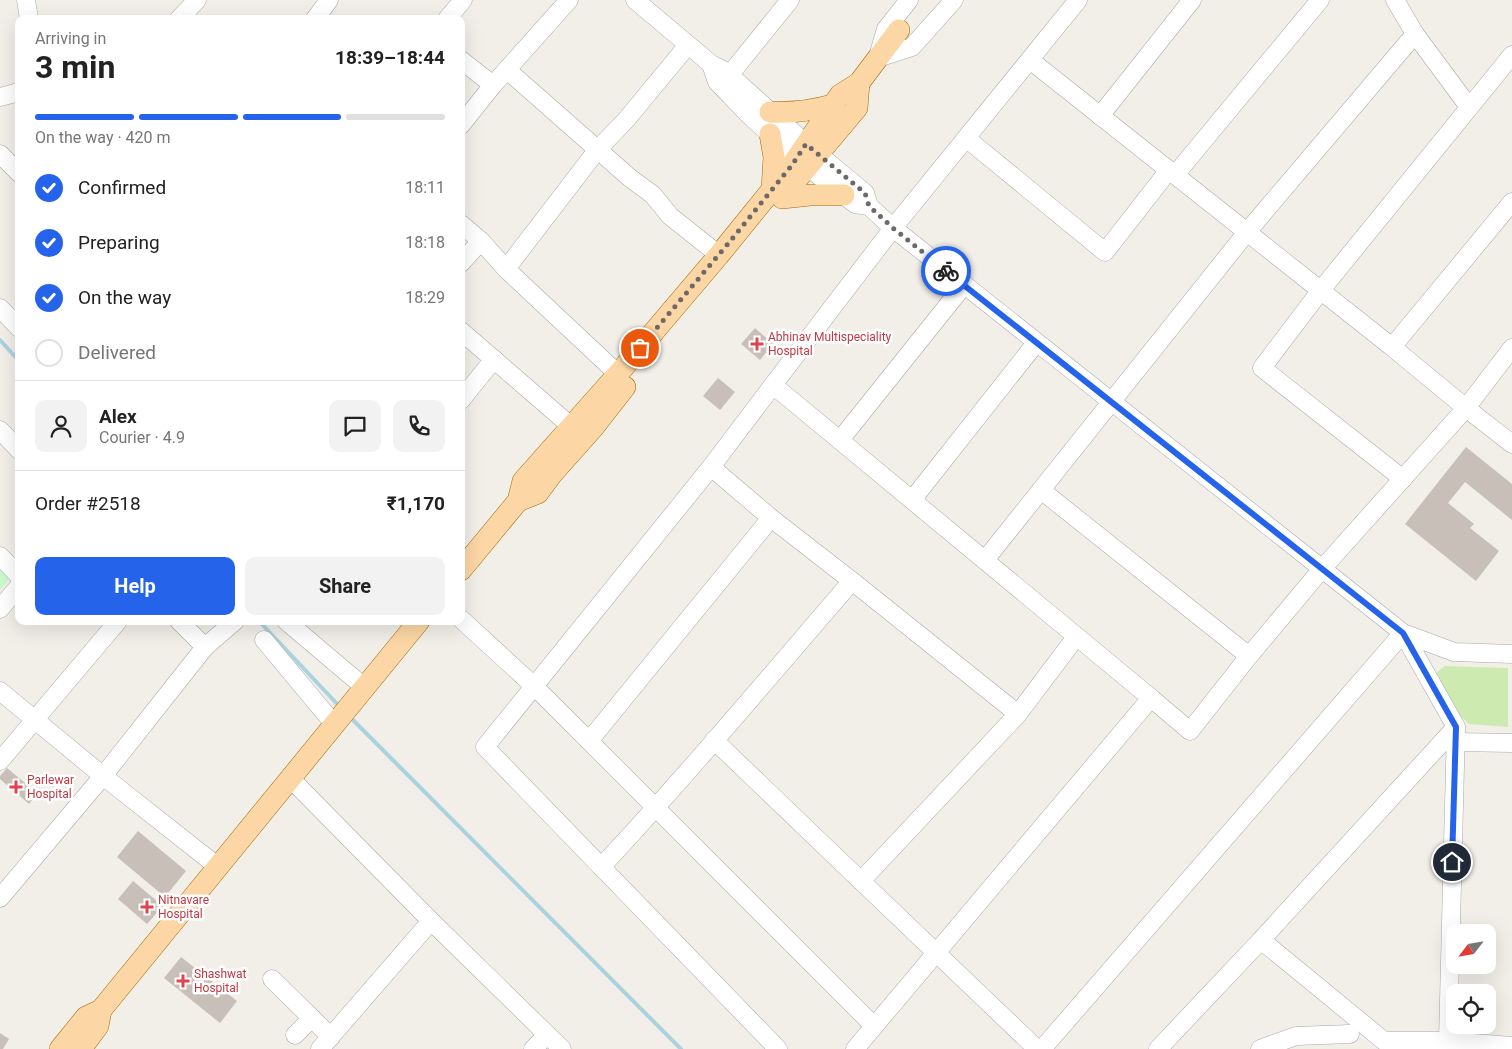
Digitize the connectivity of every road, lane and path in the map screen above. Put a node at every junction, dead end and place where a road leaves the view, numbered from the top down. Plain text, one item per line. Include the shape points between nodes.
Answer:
1 (26, 0) edge
2 (197, 0) edge
3 (329, 0) edge
4 (463, 0) edge
5 (569, 0) edge
6 (635, 0) edge
7 (790, 0) edge
8 (909, 0) edge
9 (954, 0) edge
10 (1078, 0) edge
11 (1192, 0) edge
12 (1320, 0) edge
13 (1395, 0) edge
14 (28, 15) edge
15 (183, 15) edge
16 (318, 15) edge
17 (451, 15) edge
18 (900, 30) dead end
19 (1415, 34) junction
20 (688, 45) junction
21 (1512, 55) edge
22 (878, 58) junction
23 (1030, 60) junction
24 (465, 63) edge
25 (507, 70) junction
26 (725, 80) junction
27 (859, 83) junction
28 (493, 86) junction
29 (15, 93) edge
30 (0, 97) edge
31 (832, 105) junction
32 (1469, 107) junction
33 (770, 112) junction
34 (1100, 116) junction
35 (465, 119) edge
36 (770, 134) junction
37 (966, 138) junction
38 (598, 149) junction
39 (0, 154) edge
40 (807, 156) junction
41 (15, 169) edge
42 (1172, 172) junction
43 (777, 194) junction
44 (844, 195) junction
45 (1512, 202) edge
46 (869, 206) junction
47 (465, 227) edge
48 (893, 228) junction
49 (1247, 232) junction
50 (481, 241) junction
51 (719, 255) junction
52 (465, 259) edge
53 (506, 269) junction
54 (964, 285) junction
55 (1321, 290) junction
56 (0, 308) edge
57 (15, 324) edge
58 (465, 334) edge
59 (1036, 343) junction
60 (1392, 347) junction
61 (1512, 348) edge
62 (494, 359) junction
63 (618, 374) junction
64 (774, 385) junction
65 (465, 395) edge
66 (1112, 403) junction
67 (1466, 408) junction
68 (0, 430) edge
69 (578, 432) junction
70 (840, 440) junction
71 (1512, 444) edge
72 (15, 446) edge
73 (711, 467) junction
74 (1403, 478) junction
75 (1041, 490) junction
76 (912, 500) junction
77 (771, 518) junction
78 (0, 556) edge
79 (985, 560) junction
80 (465, 565) edge
81 (1321, 570) junction
82 (15, 572) edge
83 (852, 581) junction
84 (15, 591) edge
85 (0, 609) edge
86 (465, 623) edge
87 (115, 625) edge
88 (184, 625) edge
89 (230, 625) edge
90 (290, 625) edge
91 (416, 625) edge
92 (1403, 633) junction
93 (1076, 637) junction
94 (264, 640) dead end
95 (205, 647) junction
96 (1512, 654) edge
97 (1249, 656) junction
98 (534, 686) junction
99 (0, 691) edge
100 (359, 694) junction
101 (1151, 698) junction
102 (1018, 714) junction
103 (34, 719) junction
104 (335, 723) junction
105 (1456, 734) junction
106 (714, 740) junction
107 (589, 741) junction
108 (1512, 743) edge
109 (0, 761) edge
110 (103, 776) junction
111 (290, 778) junction
112 (656, 808) junction
113 (217, 866) junction
114 (602, 867) junction
115 (861, 881) junction
116 (0, 898) edge
117 (431, 921) junction
118 (1261, 940) junction
119 (936, 953) junction
120 (272, 979) dead end
121 (101, 1010) junction
122 (312, 1018) junction
123 (874, 1026) junction
124 (547, 1034) junction
125 (295, 1035) dead end
126 (1354, 1035) edge
127 (1448, 1041) junction
128 (325, 1043) edge
129 (1509, 1047) edge
130 (60, 1049) edge
131 (81, 1049) edge
132 (534, 1049) edge
133 (562, 1049) edge
134 (778, 1049) edge
135 (855, 1049) edge
136 (1037, 1049) edge
137 (1042, 1049) edge
138 (1158, 1049) edge
139 (1260, 1049) edge

1 - 14 street
2 - 15 street
3 - 16 street
4 - 17 street
5 - 25 street
6 - 20 street
7 - 26 street
8 - 22 street via 886,29
9 - 22 street via 912,47
10 - 23 street
11 - 34 street
12 - 42 street
13 - 19 street
18 - 22 main road
19 - 32 street
19 - 49 street
20 - 26 street via 712,64 718,82
20 - 38 street
21 - 32 street
22 - 27 main road
23 - 34 street
23 - 37 street
24 - 28 street
25 - 28 street
25 - 38 street
26 - 33 street
26 - 36 street
27 - 31 main road via 840,95
27 - 40 main road via 857,108
28 - 35 street
29 - 30 street
31 - 33 main road via 793,113
31 - 40 main road
32 - 55 street
33 - 40 street
34 - 42 street
36 - 40 street
36 - 43 main road
37 - 42 street via 1105,252
37 - 48 street
38 - 51 street via 653,196 670,216
38 - 53 street
39 - 41 street
40 - 43 main road
40 - 44 street
40 - 46 street via 865,193
42 - 49 street
43 - 44 main road
43 - 51 main road
43 - 69 main road via 666,334
44 - 46 street via 855,204
45 - 60 street
46 - 48 street
47 - 50 street
48 - 54 street
48 - 64 street
49 - 55 street
49 - 66 street
50 - 52 street
50 - 53 street
51 - 63 main road
53 - 63 street
54 - 59 street
54 - 70 street
55 - 60 street
55 - 74 street via 1262,368
56 - 57 street
58 - 62 street
59 - 66 street
59 - 76 street
60 - 67 street
61 - 67 street
62 - 65 street
62 - 69 street
63 - 69 main road
64 - 70 street
64 - 73 street
66 - 75 street
66 - 81 street
67 - 71 street
67 - 74 street
68 - 72 street
69 - 80 main road via 523,481 518,501
70 - 76 street
73 - 77 street
73 - 98 street
74 - 81 street
75 - 79 street
75 - 97 street
76 - 79 street
77 - 83 street
77 - 107 street
78 - 82 street
79 - 93 street
81 - 92 street
81 - 97 street
83 - 102 street
83 - 106 street
84 - 85 street
86 - 98 street
87 - 103 street
88 - 95 street
89 - 95 street
90 - 100 street
91 - 100 main road
92 - 96 street via 1454,652
92 - 105 street
92 - 137 street
93 - 101 street
93 - 102 street
94 - 104 street
95 - 110 street
97 - 101 street via 1190,731
98 - 107 street
98 - 114 street via 485,747
99 - 103 street
100 - 104 main road
101 - 119 street
102 - 115 street
103 - 109 street
103 - 110 street
104 - 111 main road
105 - 108 street
105 - 118 street
105 - 127 street
106 - 112 street
106 - 115 street
107 - 112 street
110 - 113 street
110 - 116 street
111 - 113 main road
111 - 117 street
112 - 114 street
112 - 123 street
113 - 121 main road
114 - 134 street
115 - 119 street
117 - 124 street
117 - 128 street
118 - 126 street
118 - 138 street
119 - 123 street
119 - 136 street
120 - 122 street
121 - 130 main road via 86,1017
121 - 131 main road via 98,1026
122 - 125 street
122 - 128 street
123 - 135 street
124 - 132 street
124 - 133 street
126 - 127 street via 1384,1041
126 - 139 street via 1296,1036
127 - 129 street

